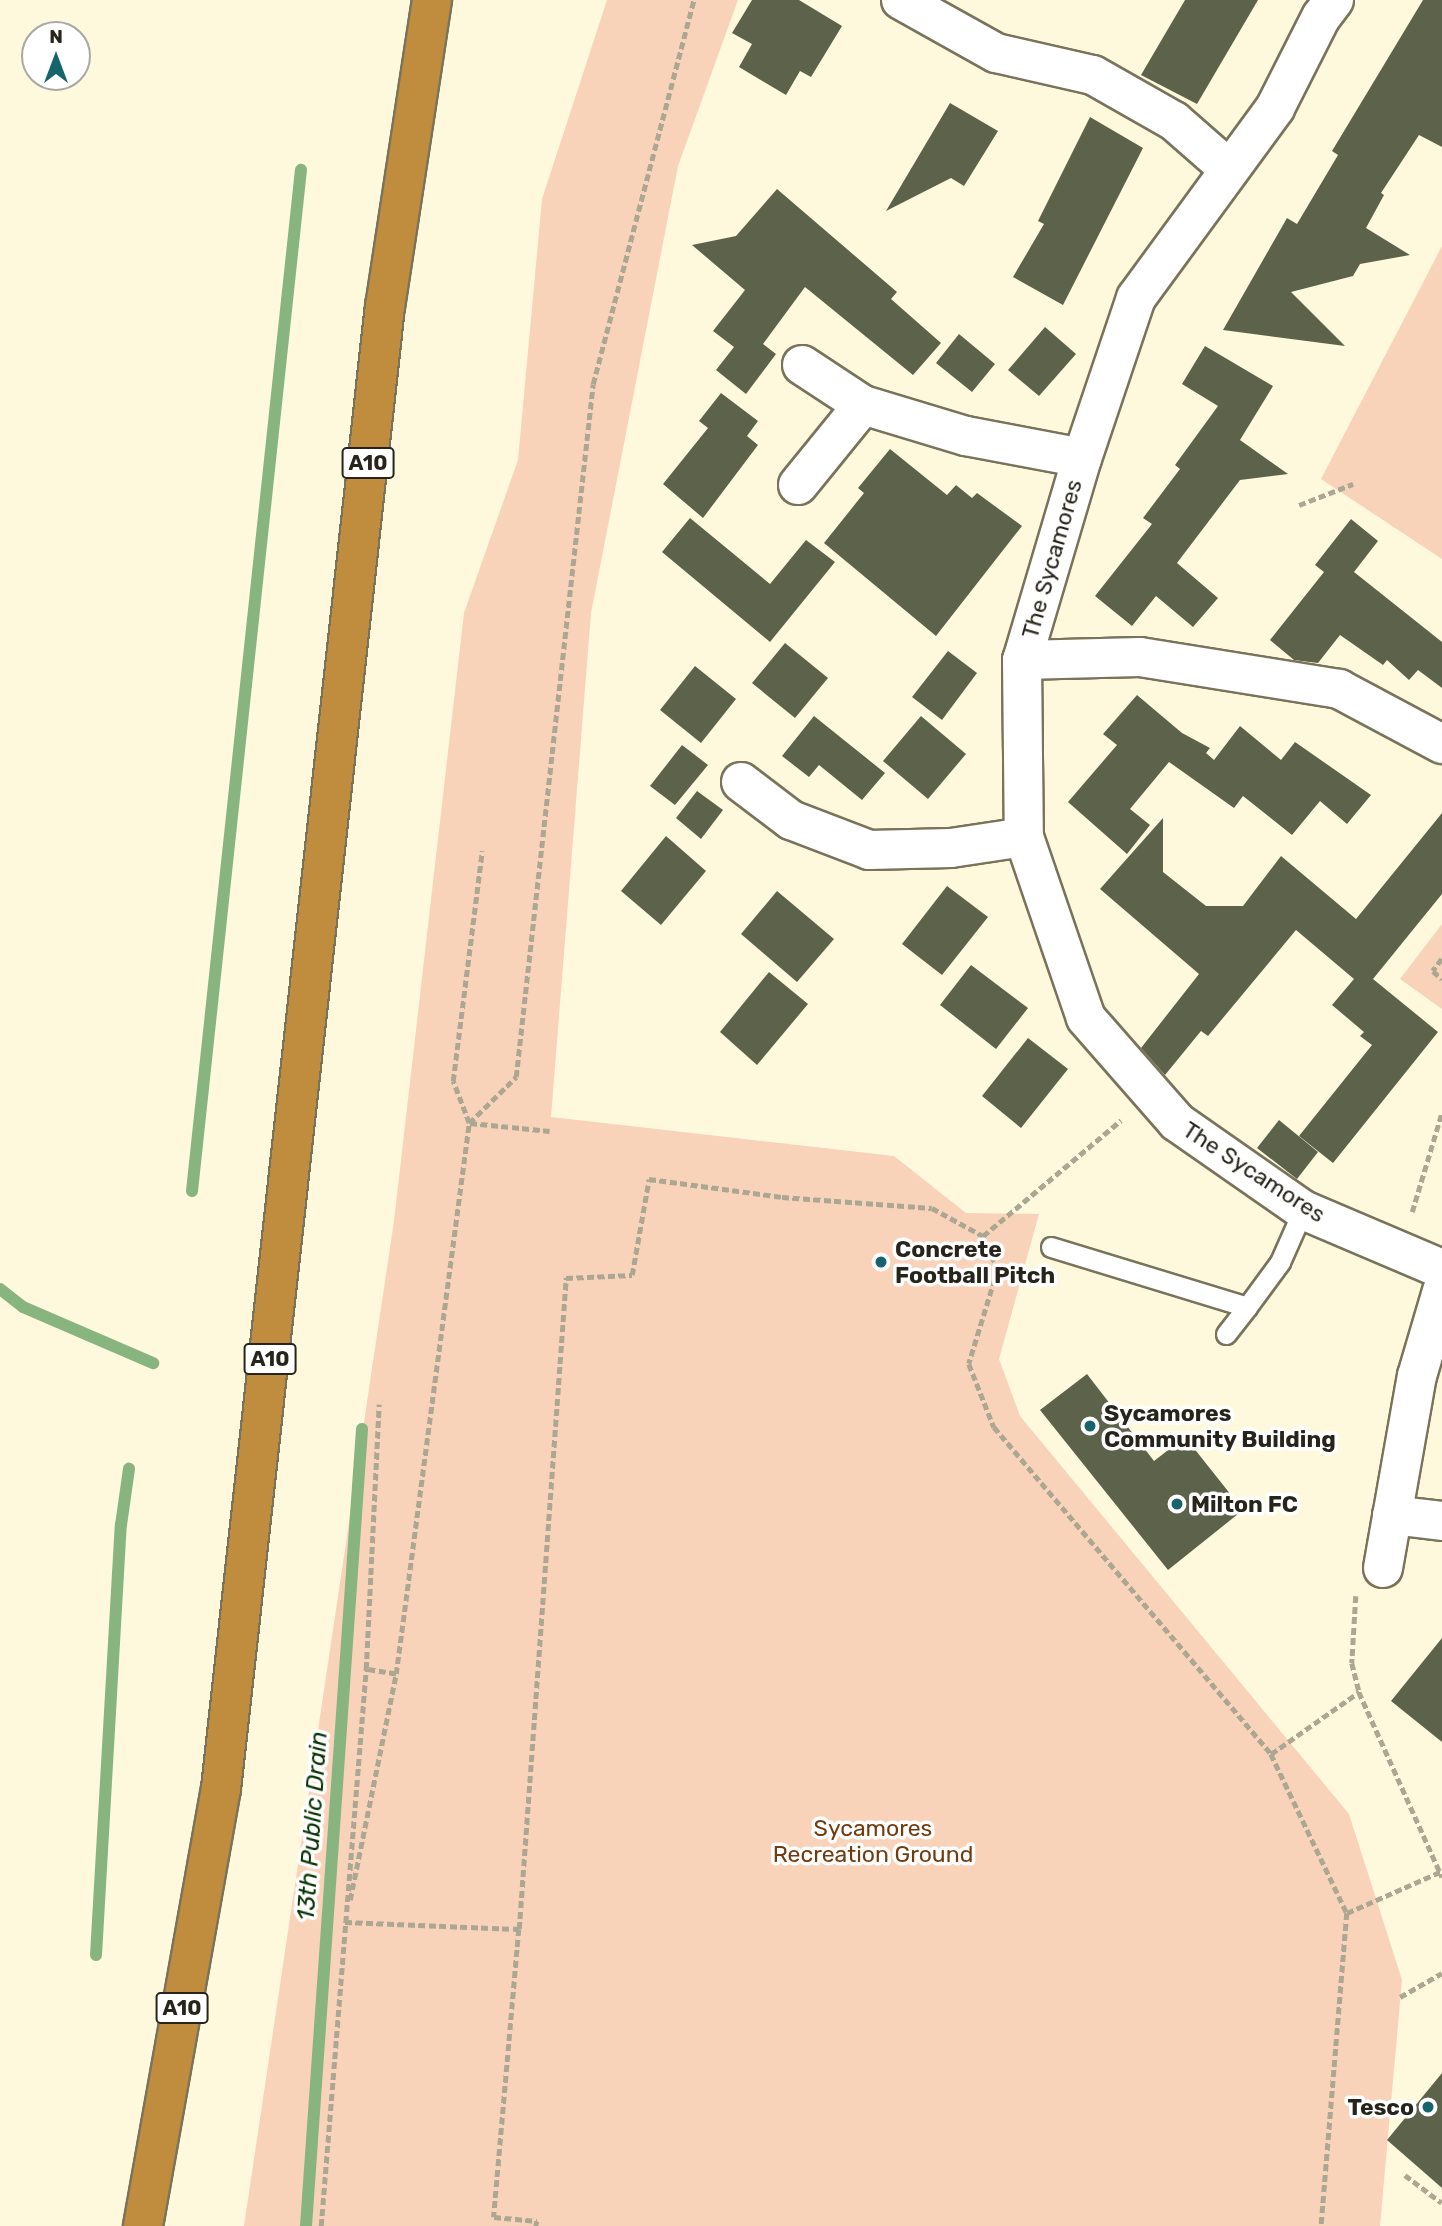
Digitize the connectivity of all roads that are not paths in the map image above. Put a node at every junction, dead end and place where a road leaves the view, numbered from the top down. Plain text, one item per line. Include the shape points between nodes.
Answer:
1 (432, 0) edge
2 (901, 0) edge
3 (1334, 0) edge
4 (1230, 170) junction
5 (802, 365) dead end
6 (863, 405) junction
7 (1082, 458) junction
8 (798, 485) dead end
9 (1022, 660) junction
10 (1442, 744) edge
11 (741, 782) dead end
12 (1024, 837) junction
13 (1303, 1210) junction
14 (1051, 1247) dead end
15 (1442, 1269) edge
16 (1442, 1291) edge
17 (1247, 1307) junction
18 (1226, 1334) dead end
19 (1392, 1515) junction
20 (1442, 1521) edge
21 (1383, 1568) dead end
22 (143, 2226) edge

1 - 22 highway, A10 via 385,307 221,1789
2 - 4 street via 996,53 1093,75 1174,121
3 - 4 street, The Sycamores via 1275,108
4 - 7 street, The Sycamores via 1136,298
5 - 6 street, The Sycamores
6 - 7 street, The Sycamores via 966,436
6 - 8 street
7 - 9 street, The Sycamores
9 - 10 street, The Sycamores via 1140,657 1339,689
9 - 12 street, The Sycamores
11 - 12 street via 790,820 869,850 951,848
12 - 13 street, The Sycamores via 1086,1018 1177,1122
13 - 15 street, The Sycamores
13 - 17 lane via 1280,1262
14 - 17 lane
16 - 19 street via 1417,1376
17 - 18 lane
19 - 20 street
19 - 21 street

